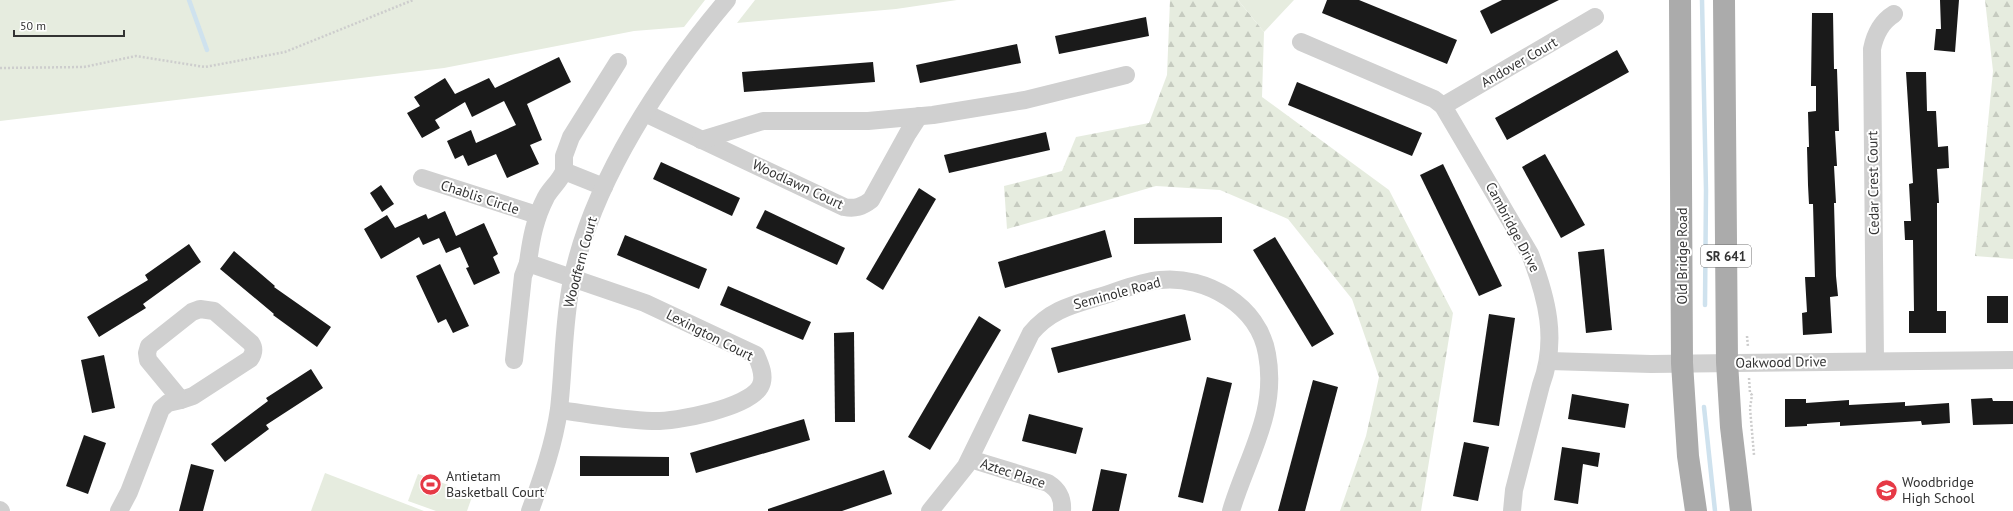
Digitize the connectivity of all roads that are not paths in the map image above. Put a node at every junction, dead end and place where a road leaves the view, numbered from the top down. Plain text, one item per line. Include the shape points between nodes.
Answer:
1 (727, 0) edge
2 (1680, 0) edge
3 (1724, 0) edge
4 (1894, 14) dead end
5 (1595, 17) dead end
6 (1301, 42) dead end
7 (618, 62) dead end
8 (1126, 75) dead end
9 (1443, 106) junction
10 (645, 113) junction
11 (919, 116) junction
12 (701, 140) junction
13 (564, 171) junction
14 (422, 178) dead end
15 (604, 187) junction
16 (537, 215) junction
17 (528, 263) junction
18 (573, 278) junction
19 (514, 360) dead end
20 (1875, 360) junction
21 (2013, 360) edge
22 (1549, 361) junction
23 (1727, 362) junction
24 (1682, 363) junction
25 (181, 400) junction
26 (559, 410) junction
27 (970, 460) junction
28 (119, 511) edge
29 (530, 511) edge
30 (930, 511) edge
31 (1062, 511) edge
32 (1231, 511) edge
33 (1512, 511) edge
34 (1696, 511) edge
35 (1741, 511) edge

1 - 10 street, Woodfern Court
2 - 24 main road, Old Bridge Road / SR 641
3 - 23 main road, SR 641
4 - 20 street, Cedar Crest Court via 1874,37 1872,49
5 - 9 street, Andover Court
6 - 9 street, Cambridge Drive via 1434,99
7 - 13 street via 571,137 564,156
8 - 11 street via 1025,100
9 - 22 street, Cambridge Drive via 1530,254 1548,312
10 - 12 street, Woodlawn Court
10 - 15 street, Woodfern Court
11 - 12 street via 868,121 763,121
11 - 12 street, Woodlawn Court via 871,200 864,206 853,208 844,207
13 - 15 street
13 - 16 street, Chablis Circle
14 - 16 street, Chablis Circle
15 - 18 street, Woodfern Court via 582,245
16 - 17 street, Chablis Circle
17 - 18 street
17 - 19 street, Chablis Circle via 523,276
18 - 26 street, Woodfern Court via 564,337
18 - 26 street, Lexington Court via 645,303 756,355 763,376 760,387 745,400 707,413 677,419 653,421
20 - 21 street, Oakwood Drive
20 - 23 street, Oakwood Drive
22 - 24 street, Oakwood Drive
22 - 33 street, Cambridge Drive via 1514,490
23 - 24 street, Oakwood Drive
23 - 35 main road, SR 641 via 1731,427
24 - 34 main road, Old Bridge Road / SR 641 via 1688,456
25 - 25 street via 148,360 147,352 152,342 192,312 210,309 252,343 254,354 193,396
25 - 28 street via 168,403 161,409 129,492
26 - 29 street, Woodfern Court via 554,437
27 - 30 street, Seminole Road
27 - 31 street, Aztec Place via 1048,483 1055,487 1060,495
27 - 32 street, Seminole Road via 1031,333 1040,321 1061,309 1146,282 1180,280 1198,283 1228,297 1253,320 1262,336 1267,353 1270,376 1265,422

